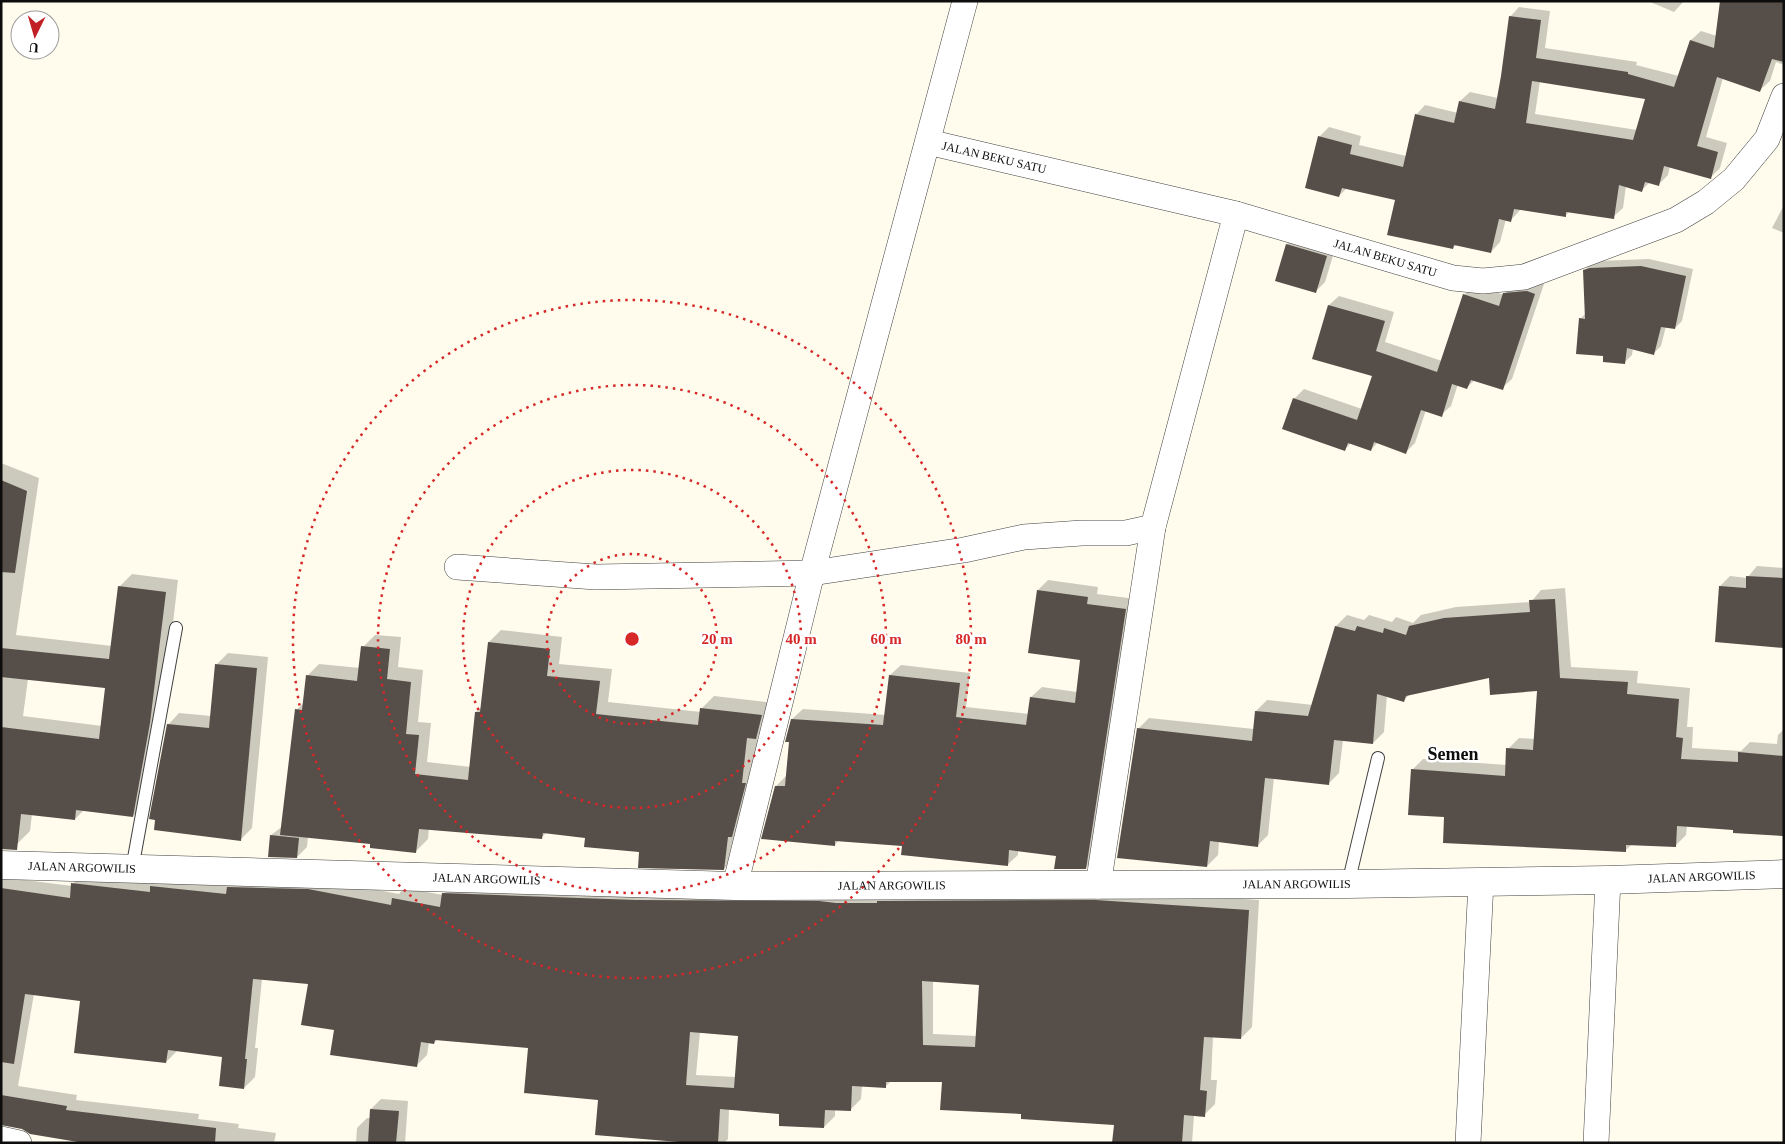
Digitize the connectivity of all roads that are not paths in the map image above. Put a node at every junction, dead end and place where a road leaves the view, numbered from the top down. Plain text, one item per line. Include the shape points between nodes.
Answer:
1 (965, 1) edge
2 (1784, 96) edge
3 (928, 142) junction
4 (1775, 143) edge
5 (1236, 214) junction
6 (1153, 526) junction
7 (457, 567) dead end
8 (812, 573) junction
9 (176, 628) dead end
10 (1378, 758) dead end
11 (1, 866) edge
12 (132, 869) junction
13 (1784, 874) edge
14 (1608, 880) junction
15 (1481, 882) junction
16 (1348, 884) junction
17 (735, 886) junction
18 (1098, 886) junction
19 (1, 1139) edge
20 (19, 1143) edge
21 (1468, 1143) edge
22 (1596, 1143) edge

1 - 3 street
2 - 4 street, JALAN BEKU SATU
3 - 5 street, JALAN BEKU SATU
3 - 8 street
4 - 5 street, JALAN BEKU SATU via 1706,202 1676,220 1524,277 1484,281 1453,278
5 - 6 street
6 - 8 street via 1126,533 1024,537 964,550
6 - 18 street
7 - 8 street via 596,577
8 - 17 street
9 - 12 lane
10 - 16 lane
11 - 12 street, JALAN ARGOWILIS
12 - 17 street, JALAN ARGOWILIS
13 - 14 street, JALAN ARGOWILIS
14 - 15 street, JALAN ARGOWILIS
14 - 22 street
15 - 16 street, JALAN ARGOWILIS
15 - 21 street
16 - 18 street, JALAN ARGOWILIS
17 - 18 street, JALAN ARGOWILIS
19 - 20 street

